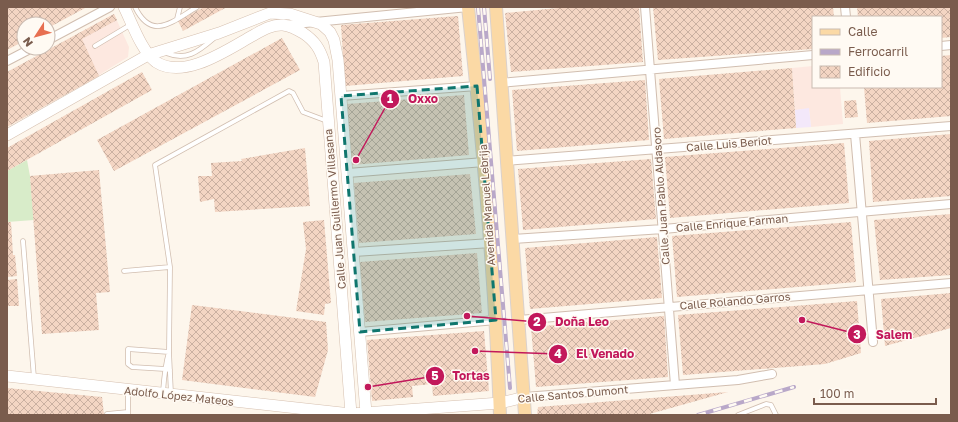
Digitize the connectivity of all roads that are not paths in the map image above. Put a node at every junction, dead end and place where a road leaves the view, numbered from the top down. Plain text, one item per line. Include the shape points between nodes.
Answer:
1 (110, 7) edge
2 (124, 7) edge
3 (135, 7) edge
4 (180, 7) edge
5 (468, 7) edge
6 (496, 7) edge
7 (646, 7) edge
8 (195, 8) edge
9 (450, 8) edge
10 (408, 9) edge
11 (271, 12) edge
12 (176, 19) junction
13 (314, 21) junction
14 (281, 23) junction
15 (132, 24) junction
16 (56, 36) edge
17 (95, 46) dead end
18 (812, 55) edge
19 (18, 56) edge
20 (148, 56) junction
21 (7, 62) edge
22 (652, 70) junction
23 (500, 83) junction
24 (477, 86) junction
25 (341, 96) junction
26 (328, 121) junction
27 (951, 126) edge
28 (855, 134) junction
29 (7, 135) edge
30 (657, 150) junction
31 (506, 161) junction
32 (484, 162) junction
33 (348, 173) junction
34 (951, 204) edge
35 (862, 212) junction
36 (663, 229) junction
37 (513, 239) junction
38 (24, 241) dead end
39 (491, 243) junction
40 (354, 252) junction
41 (170, 267) junction
42 (124, 271) dead end
43 (951, 284) edge
44 (868, 290) junction
45 (670, 307) junction
46 (496, 320) junction
47 (519, 320) junction
48 (360, 332) junction
49 (872, 342) dead end
50 (169, 352) junction
51 (167, 370) junction
52 (772, 374) dead end
53 (7, 376) edge
54 (34, 380) junction
55 (675, 385) junction
56 (128, 390) junction
57 (167, 394) junction
58 (525, 397) junction
59 (500, 403) junction
60 (128, 413) edge
61 (366, 413) junction
62 (107, 414) dead end
63 (351, 414) edge
64 (500, 415) edge
65 (504, 415) edge
66 (521, 415) edge
67 (525, 415) edge
68 (738, 415) edge
69 (776, 415) edge

1 - 16 street
2 - 15 street
3 - 12 lane via 141,18 151,25 162,27
4 - 12 lane
5 - 9 street
5 - 24 main road, Avenida Manuel Lebrija
6 - 23 main road, Avenida Manuel Lebrija
7 - 22 street, Calle Juan Pablo Aldasoro
8 - 12 lane
9 - 10 street
10 - 13 street
11 - 13 street
11 - 20 street via 219,33
13 - 14 street
13 - 25 street, Calle Juan Guillermo Villasana via 324,26 337,48
14 - 20 street via 192,66 175,68
14 - 26 street, Calle Juan Guillermo Villasana via 304,34 320,50 324,62
15 - 17 lane
15 - 20 street
18 - 22 street
19 - 21 street
20 - 29 street
22 - 23 street
22 - 30 street, Calle Juan Pablo Aldasoro
23 - 31 main road, Avenida Manuel Lebrija
24 - 25 street
24 - 32 main road, Avenida Manuel Lebrija
25 - 33 street, Calle Juan Guillermo Villasana
26 - 41 lane via 303,112 293,93 289,91 156,164 154,168
26 - 63 street, Calle Juan Guillermo Villasana
27 - 28 street, Calle Luis Beriot
28 - 30 street, Calle Luis Beriot
28 - 35 street
30 - 31 street, Calle Luis Beriot
30 - 36 street, Calle Juan Pablo Aldasoro
31 - 37 main road, Avenida Manuel Lebrija
32 - 33 street
32 - 39 main road, Avenida Manuel Lebrija
33 - 40 street, Calle Juan Guillermo Villasana
34 - 35 street, Calle Enrique Farman
35 - 36 street, Calle Enrique Farman
35 - 44 street
36 - 37 street, Calle Enrique Farman
36 - 45 street, Calle Juan Pablo Aldasoro
37 - 47 main road, Avenida Manuel Lebrija
38 - 54 lane
39 - 40 street
39 - 46 main road, Avenida Manuel Lebrija
40 - 48 street, Calle Juan Guillermo Villasana
41 - 42 lane
41 - 50 lane
43 - 44 street, Calle Rolando Garros
44 - 45 street, Calle Rolando Garros
44 - 49 street
45 - 47 street, Calle Rolando Garros
45 - 55 street, Calle Juan Pablo Aldasoro
46 - 48 street
46 - 59 main road, Avenida Manuel Lebrija
47 - 58 main road, Avenida Manuel Lebrija
48 - 61 street, Calle Juan Guillermo Villasana
50 - 51 lane
50 - 51 lane via 128,349 130,367
51 - 57 lane
51 - 57 lane
52 - 55 street, Calle Santos Dumont via 738,380
53 - 54 street, Adolfo López Mateos
54 - 56 street, Adolfo López Mateos
55 - 58 street, Calle Santos Dumont
56 - 57 street, Adolfo López Mateos
56 - 60 lane
57 - 63 street, Adolfo López Mateos
58 - 59 street, Calle Santos Dumont
58 - 66 lane
58 - 67 main road, Avenida Manuel Lebrija
59 - 61 street, Calle Santos Dumont
59 - 64 main road, Avenida Manuel Lebrija
59 - 65 lane
60 - 62 lane
61 - 63 street, Calle Santos Dumont
68 - 69 lane via 766,404 771,405

